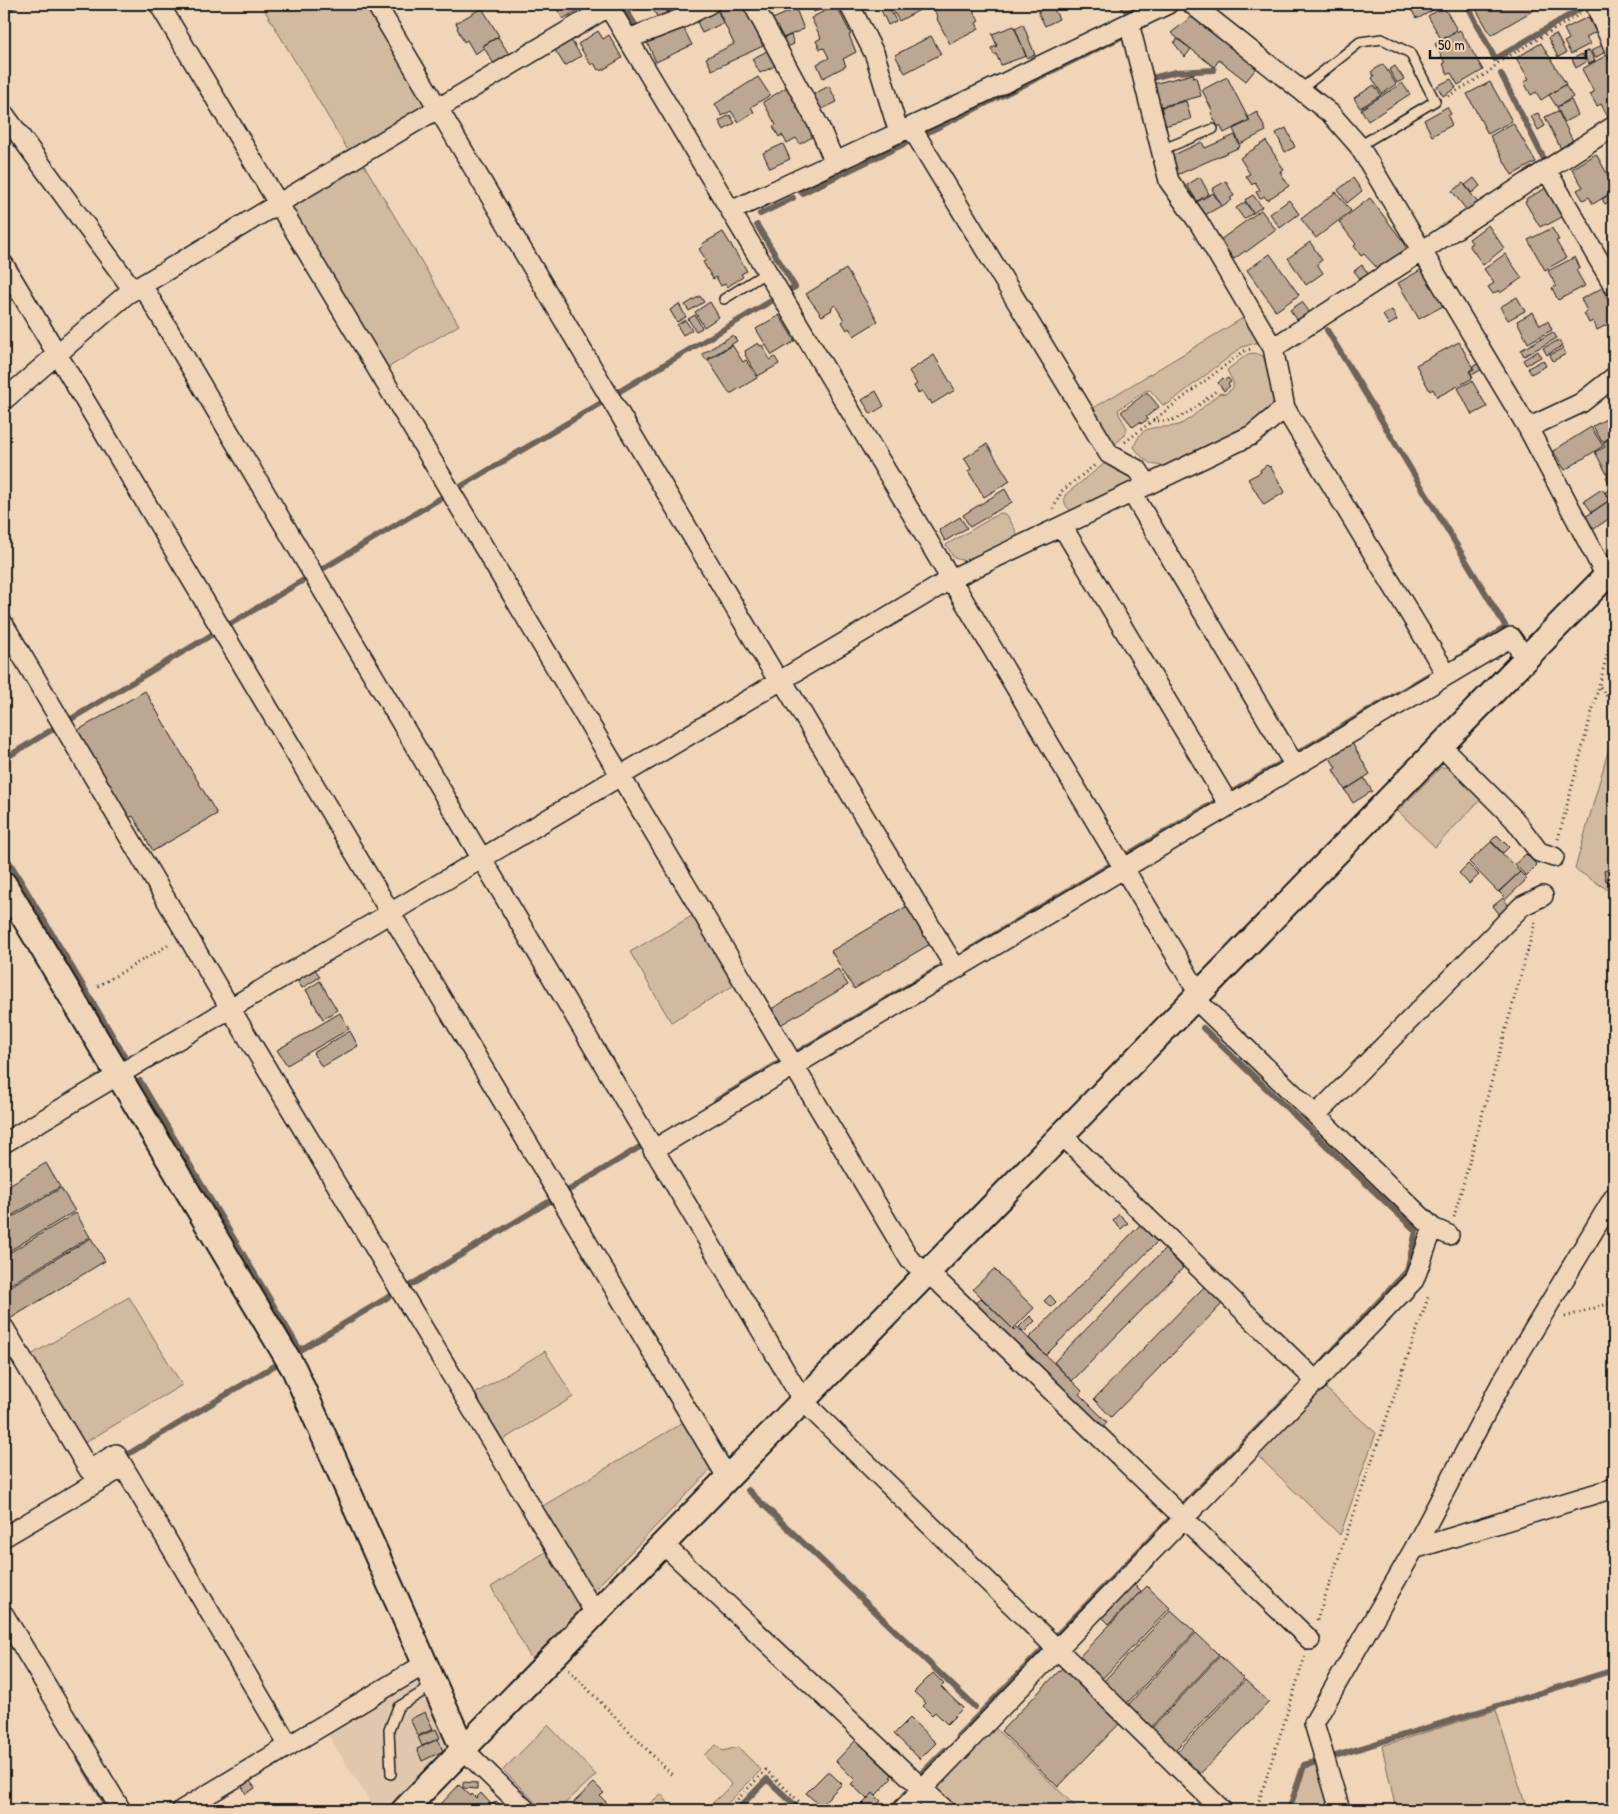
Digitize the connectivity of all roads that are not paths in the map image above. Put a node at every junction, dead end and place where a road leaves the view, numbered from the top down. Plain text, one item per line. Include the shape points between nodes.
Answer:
1 (159, 4) edge
2 (376, 4) edge
3 (710, 4) edge
4 (752, 4) edge
5 (849, 4) edge
6 (1168, 4) edge
7 (1192, 4) edge
8 (1596, 4) edge
9 (607, 5) edge
10 (1128, 23) junction
11 (628, 39) junction
12 (1614, 48) edge
13 (1300, 90) junction
14 (438, 107) junction
15 (4, 114) edge
16 (1614, 126) edge
17 (1213, 129) dead end
18 (905, 130) junction
19 (1359, 146) junction
20 (1161, 150) junction
21 (835, 163) junction
22 (1548, 171) junction
23 (278, 203) junction
24 (731, 211) junction
25 (1422, 252) junction
26 (4, 265) edge
27 (767, 272) junction
28 (1614, 286) edge
29 (137, 287) junction
30 (724, 299) dead end
31 (1273, 348) junction
32 (58, 353) junction
33 (1614, 377) edge
34 (4, 400) edge
35 (1285, 408) junction
36 (1528, 428) junction
37 (1140, 489) junction
38 (1062, 526) junction
39 (1610, 572) edge
40 (951, 579) junction
41 (4, 625) edge
42 (1526, 658) junction
43 (1447, 675) junction
44 (780, 681) junction
45 (1441, 746) junction
46 (1295, 766) junction
47 (620, 776) junction
48 (1229, 805) junction
49 (1554, 857) dead end
50 (481, 859) junction
51 (1124, 868) junction
52 (4, 884) edge
53 (1543, 896) dead end
54 (391, 913) junction
55 (956, 969) junction
56 (1197, 997) junction
57 (230, 1008) junction
58 (794, 1066) junction
59 (118, 1075) junction
60 (1316, 1115) junction
61 (1062, 1134) junction
62 (4, 1143) edge
63 (653, 1150) junction
64 (1614, 1197) edge
65 (926, 1274) junction
66 (4, 1328) edge
67 (1316, 1382) junction
68 (802, 1401) junction
69 (123, 1467) junction
70 (727, 1478) junction
71 (1614, 1488) edge
72 (1184, 1520) junction
73 (4, 1537) edge
74 (663, 1544) junction
75 (1414, 1549) junction
76 (595, 1613) junction
77 (4, 1615) edge
78 (1310, 1640) dead end
79 (1057, 1651) junction
80 (425, 1664) junction
81 (434, 1685) junction
82 (289, 1746) junction
83 (463, 1749) junction
84 (391, 1774) dead end
85 (923, 1789) junction
86 (121, 1810) edge
87 (182, 1810) edge
88 (404, 1810) edge
89 (526, 1810) edge
90 (902, 1810) edge
91 (926, 1810) edge
92 (945, 1810) edge
93 (1222, 1810) edge
94 (1340, 1810) edge

1 - 23 street
2 - 14 street
3 - 11 street
4 - 21 street via 819,126
5 - 18 street via 875,55
6 - 10 street
7 - 13 street
8 - 12 street
9 - 11 street
9 - 14 street
10 - 18 street
10 - 20 street
11 - 24 street
13 - 19 street via 1331,114
13 - 19 lane via 1360,42 1382,40 1410,52 1435,101
14 - 23 street
14 - 44 street
15 - 29 street
16 - 22 street
17 - 20 lane
18 - 21 street
18 - 37 street via 1109,454 1138,470
19 - 25 street
20 - 31 street via 1169,181 1199,223
21 - 24 street
22 - 25 street
22 - 28 street
23 - 29 street
23 - 47 street
24 - 27 street
25 - 31 street
25 - 36 street
26 - 32 street
27 - 30 lane
27 - 40 street
29 - 32 street
29 - 50 street
31 - 35 street
32 - 34 street
32 - 54 street
33 - 36 street via 1581,403
35 - 37 street via 1252,435
35 - 43 street
36 - 39 street
37 - 38 street
37 - 46 street
38 - 40 street
38 - 48 street
39 - 42 street
40 - 44 street
40 - 51 street
41 - 57 street
42 - 43 street via 1511,637
42 - 45 street
43 - 46 street
44 - 47 street
44 - 55 street
45 - 49 street via 1514,819 1539,852
45 - 56 street
46 - 48 street
47 - 50 street
47 - 58 street
48 - 51 street
50 - 54 street
50 - 63 street
51 - 55 street
51 - 56 street
52 - 59 street
53 - 60 street via 1522,906
54 - 57 street
54 - 70 street
55 - 58 street
56 - 60 street
56 - 61 street
57 - 59 street
57 - 76 street
58 - 63 street
58 - 65 street via 910,1260
59 - 62 street
59 - 80 street via 294,1369
60 - 67 street via 1441,1231 1414,1280
61 - 65 street
61 - 67 street
63 - 68 street
64 - 75 street via 1502,1382
65 - 68 street
65 - 72 street
66 - 69 street via 89,1470 116,1454
67 - 72 street
68 - 70 street
68 - 79 street
69 - 73 street
69 - 82 street
70 - 74 street
71 - 75 street
72 - 78 street
72 - 79 street
74 - 76 street
74 - 85 street
75 - 94 street via 1314,1723
76 - 83 street
77 - 86 street
79 - 85 street
79 - 93 street
80 - 81 street
80 - 82 street
81 - 83 street
81 - 84 lane via 398,1707 389,1730
82 - 87 street
83 - 88 street
83 - 89 street
85 - 90 street
85 - 91 lane
85 - 92 street

